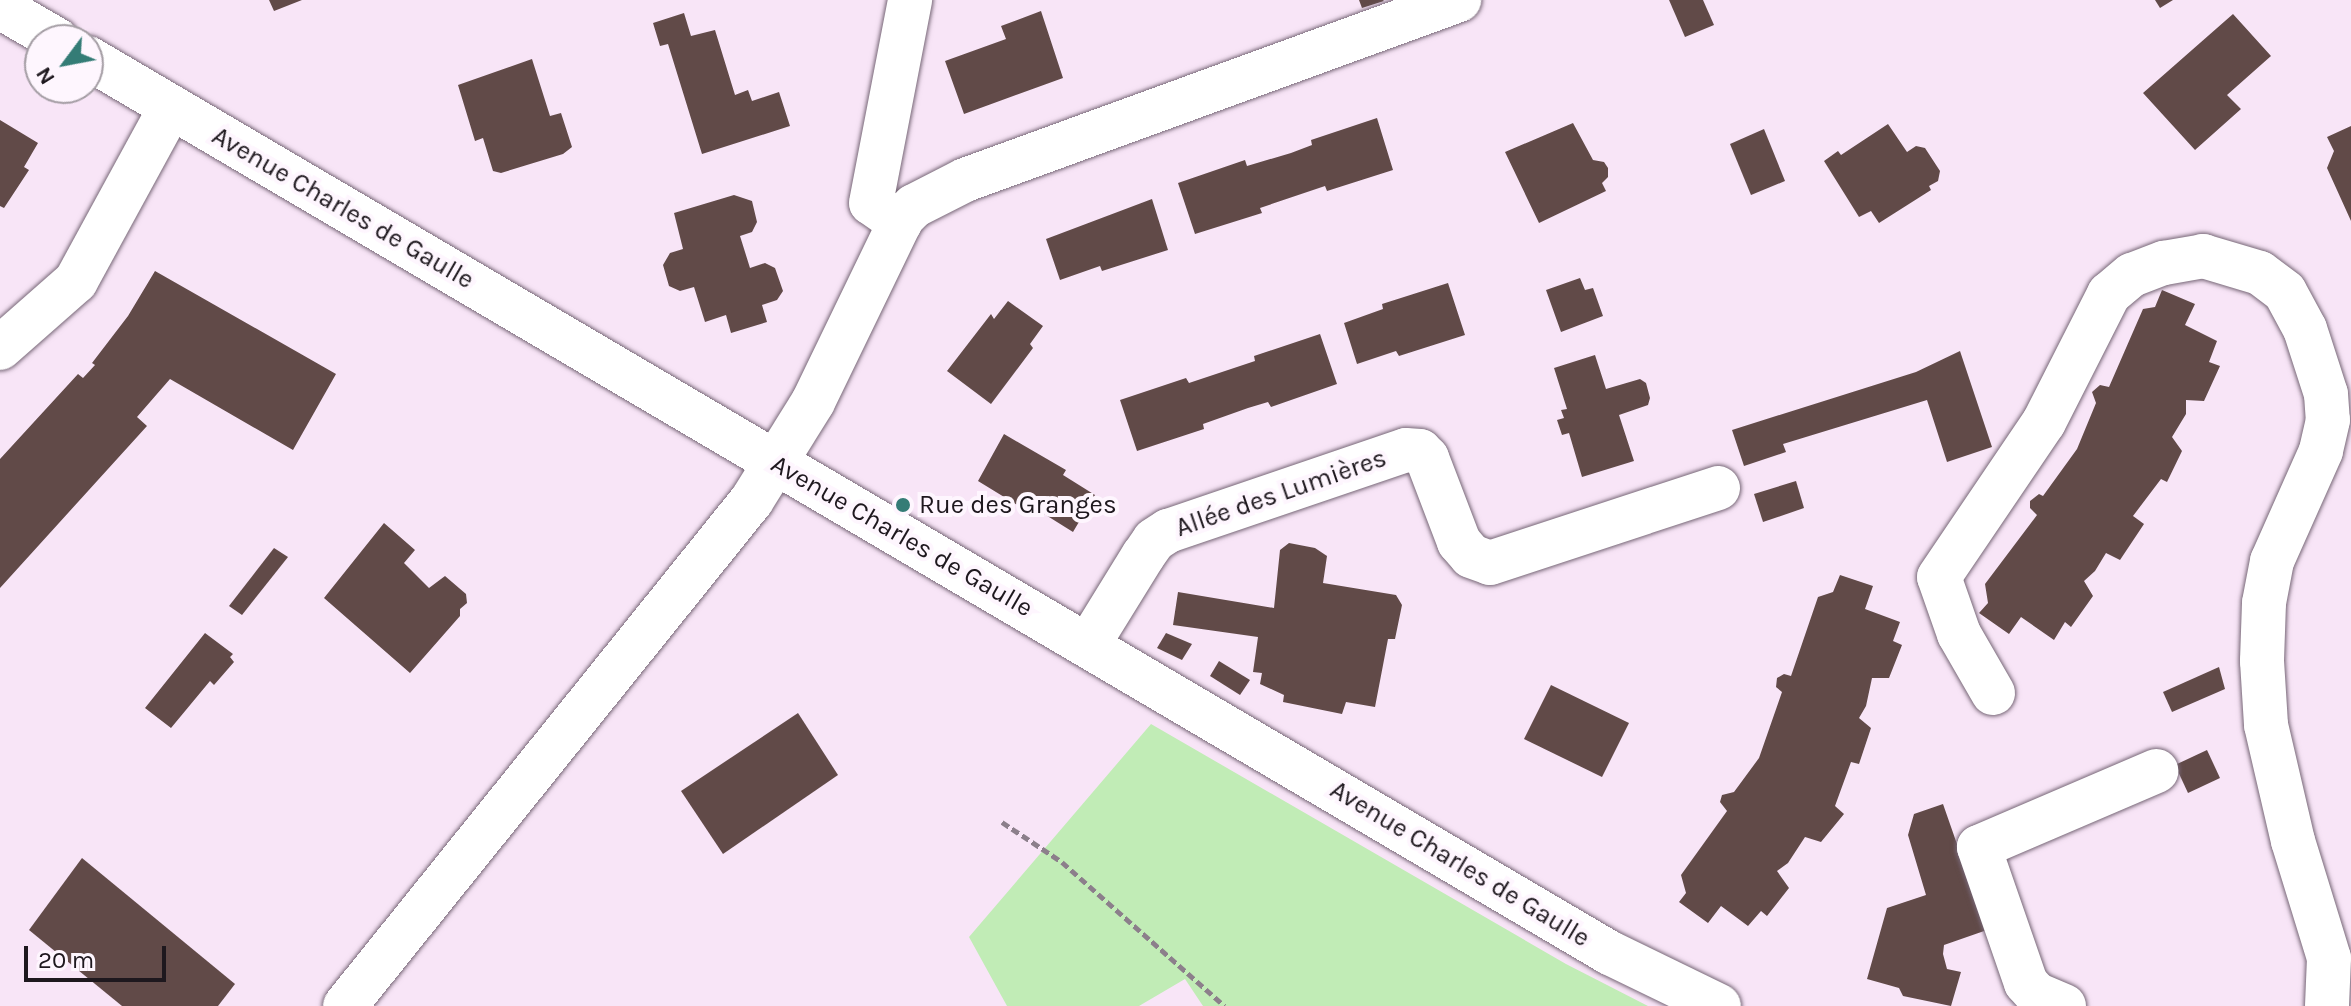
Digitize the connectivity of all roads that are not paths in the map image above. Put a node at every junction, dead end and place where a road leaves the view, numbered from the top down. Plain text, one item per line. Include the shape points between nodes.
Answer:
1 (910, 0) edge
2 (1459, 0) edge
3 (0, 7) edge
4 (29, 24) edge
5 (104, 67) edge
6 (171, 107) junction
7 (900, 223) junction
8 (0, 348) edge
9 (777, 463) junction
10 (1718, 488) dead end
11 (1088, 645) junction
12 (1993, 693) dead end
13 (2156, 771) dead end
14 (345, 1006) edge
15 (1719, 1006) edge
16 (2064, 1006) edge
17 (2327, 1006) edge

1 - 7 street via 871,203
2 - 7 street via 965,180 914,206
3 - 4 street
5 - 6 street, Avenue Charles de Gaulle
6 - 8 street via 76,281
6 - 9 street, Avenue Charles de Gaulle
7 - 9 street via 813,402
9 - 11 street, Avenue Charles de Gaulle
9 - 14 street
10 - 11 street, Allée des Lumières via 1490,563 1471,556 1459,542 1427,458 1420,451 1406,450 1168,531 1148,548
11 - 15 street, Avenue Charles de Gaulle via 1610,953
12 - 17 street via 1959,634 1939,577 2044,422 2109,294 2132,275 2203,256 2260,273 2292,304 2326,394 2328,420 2321,451 2272,561 2262,661 2269,740 2329,958
13 - 16 street via 1979,847 2026,983 2036,994

